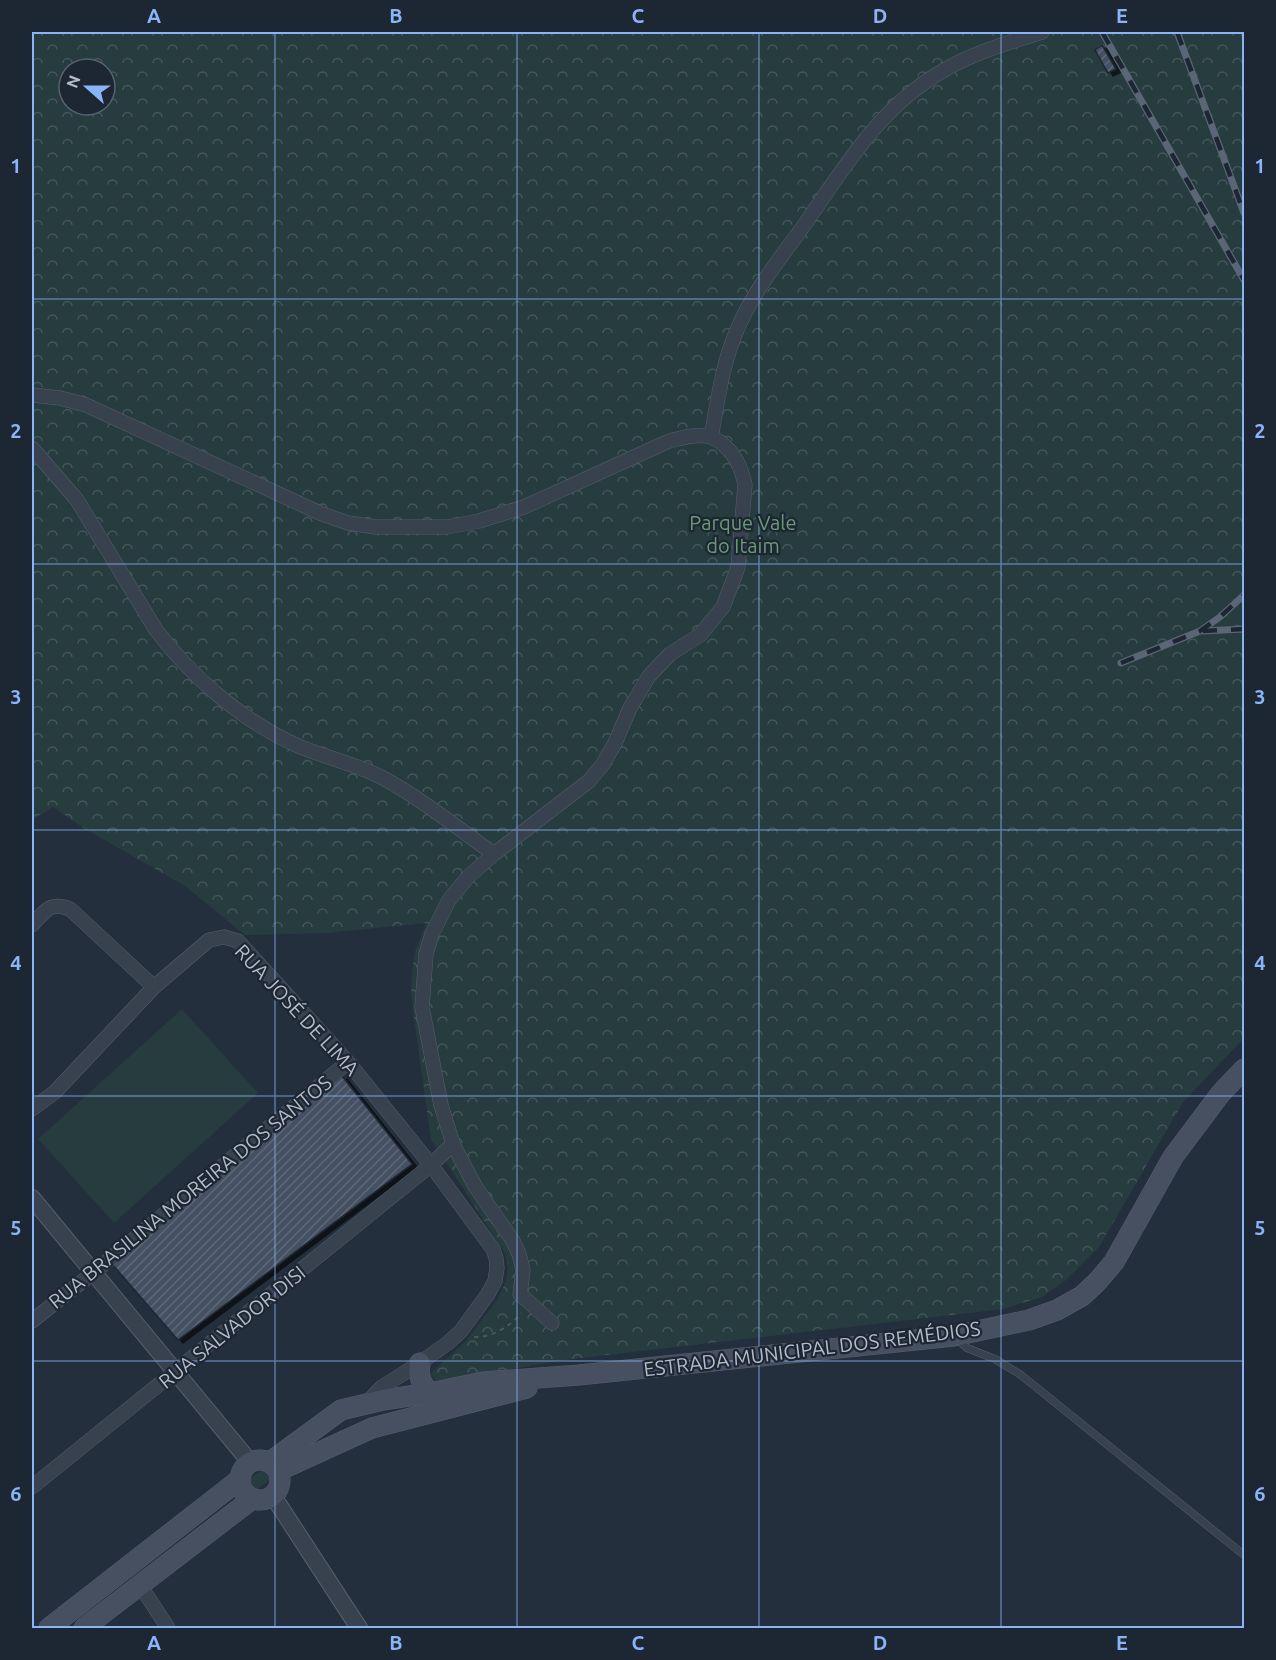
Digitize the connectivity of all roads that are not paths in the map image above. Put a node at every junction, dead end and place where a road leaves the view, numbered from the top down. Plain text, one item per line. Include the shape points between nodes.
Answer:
1 (1042, 32) edge
2 (32, 395) edge
3 (711, 436) junction
4 (32, 448) edge
5 (494, 854) junction
6 (32, 925) edge
7 (154, 987) junction
8 (348, 1062) junction
9 (1245, 1069) edge
10 (32, 1109) edge
11 (453, 1144) junction
12 (431, 1166) junction
13 (32, 1198) edge
14 (93, 1273) junction
15 (32, 1321) edge
16 (552, 1323) dead end
17 (954, 1336) junction
18 (420, 1363) junction
19 (176, 1372) junction
20 (579, 1375) junction
21 (430, 1394) junction
22 (366, 1404) junction
23 (359, 1433) junction
24 (250, 1462) junction
25 (274, 1467) junction
26 (239, 1480) junction
27 (32, 1487) edge
28 (273, 1496) junction
29 (252, 1499) junction
30 (1245, 1555) edge
31 (140, 1585) junction
32 (49, 1629) edge
33 (84, 1629) edge
34 (168, 1629) edge
35 (359, 1629) edge

1 - 3 street via 940,72 896,105 871,132 745,312 729,352
2 - 3 street via 86,405 322,514 348,523 376,526 447,527 479,521 524,507 669,441
3 - 5 street via 737,459 745,484 738,567 723,607 700,635 670,654 650,676 603,764 589,781
4 - 5 street via 77,500 168,646 230,705 298,746 396,785
5 - 11 street via 449,900 426,954 422,1007 441,1105
6 - 7 street via 50,907 70,909
7 - 8 street, RUA JOSÉ DE LIMA via 209,940 224,937 238,941
7 - 10 street, RUA JOSÉ DE LIMA via 56,1092
8 - 12 street, RUA JOSÉ DE LIMA
8 - 14 street, RUA BRASILINA MOREIRA DOS SANTOS
9 - 17 main road, ESTRADA MUNICIPAL DOS REMÉDIOS via 1194,1127 1114,1262 1082,1296 1029,1320
11 - 12 street, RUA SALVADOR DISI
11 - 16 street via 519,1254 523,1270 519,1294
12 - 18 street, RUA JOSÉ DE LIMA via 493,1249 497,1268 488,1294 461,1331
12 - 19 street, RUA SALVADOR DISI
13 - 14 street
14 - 15 street, RUA BRASILINA MOREIRA DOS SANTOS
14 - 19 street
17 - 20 main road, ESTRADA MUNICIPAL DOS REMÉDIOS
17 - 30 lane via 968,1348 1022,1375
18 - 21 main road via 418,1375
18 - 22 street via 381,1387
19 - 24 street
19 - 27 street, RUA SALVADOR DISI
20 - 21 main road, ESTRADA MUNICIPAL DOS REMÉDIOS via 483,1383
20 - 23 main road, ESTRADA MUNICIPAL DOS REMÉDIOS
21 - 22 main road, ESTRADA MUNICIPAL DOS REMÉDIOS
22 - 23 main road
22 - 25 main road, ESTRADA MUNICIPAL DOS REMÉDIOS via 341,1410
23 - 25 main road, ESTRADA MUNICIPAL DOS REMÉDIOS
24 - 25 main road via 260,1460
24 - 26 main road
25 - 28 main road via 280,1482
26 - 29 main road
26 - 32 main road
28 - 29 main road
28 - 35 street
29 - 31 main road
31 - 33 main road
31 - 34 street

